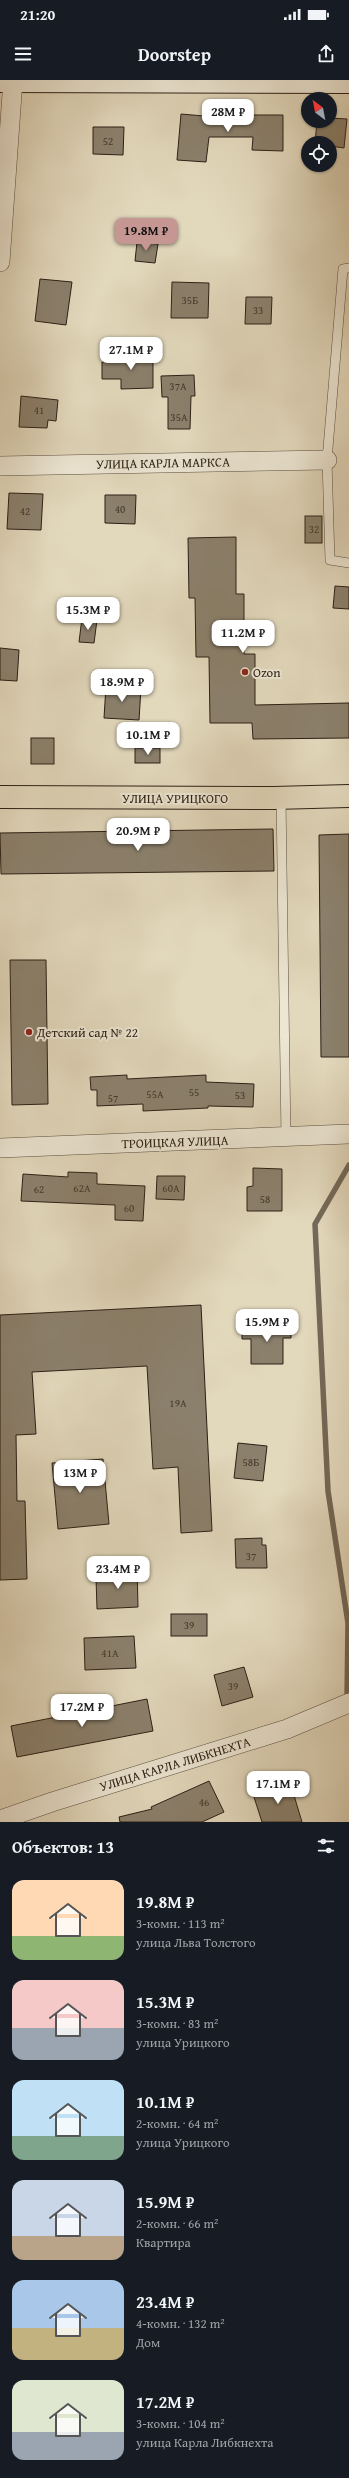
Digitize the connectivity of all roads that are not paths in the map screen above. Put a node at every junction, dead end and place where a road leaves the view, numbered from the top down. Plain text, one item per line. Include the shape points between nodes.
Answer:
1 (9, 81) edge
2 (349, 82) edge
3 (0, 262) edge
4 (349, 268) edge
5 (327, 460) junction
6 (0, 466) edge
7 (349, 563) edge
8 (349, 796) edge
9 (0, 797) edge
10 (281, 798) junction
11 (349, 1134) edge
12 (286, 1138) junction
13 (0, 1148) edge
14 (349, 1704) edge
15 (0, 1820) edge

1 - 2 main road
1 - 3 street
4 - 5 lane via 343,269
5 - 6 street, УЛИЦА КАРЛА МАРКСА
5 - 7 lane via 330,560
8 - 10 main road, УЛИЦА УРИЦКОГО
9 - 10 main road, УЛИЦА УРИЦКОГО
10 - 12 lane
11 - 12 street, ТРОИЦКАЯ УЛИЦА
12 - 13 street, ТРОИЦКАЯ УЛИЦА
14 - 15 street, УЛИЦА КАРЛА ЛИБКНЕХТА via 288,1729

